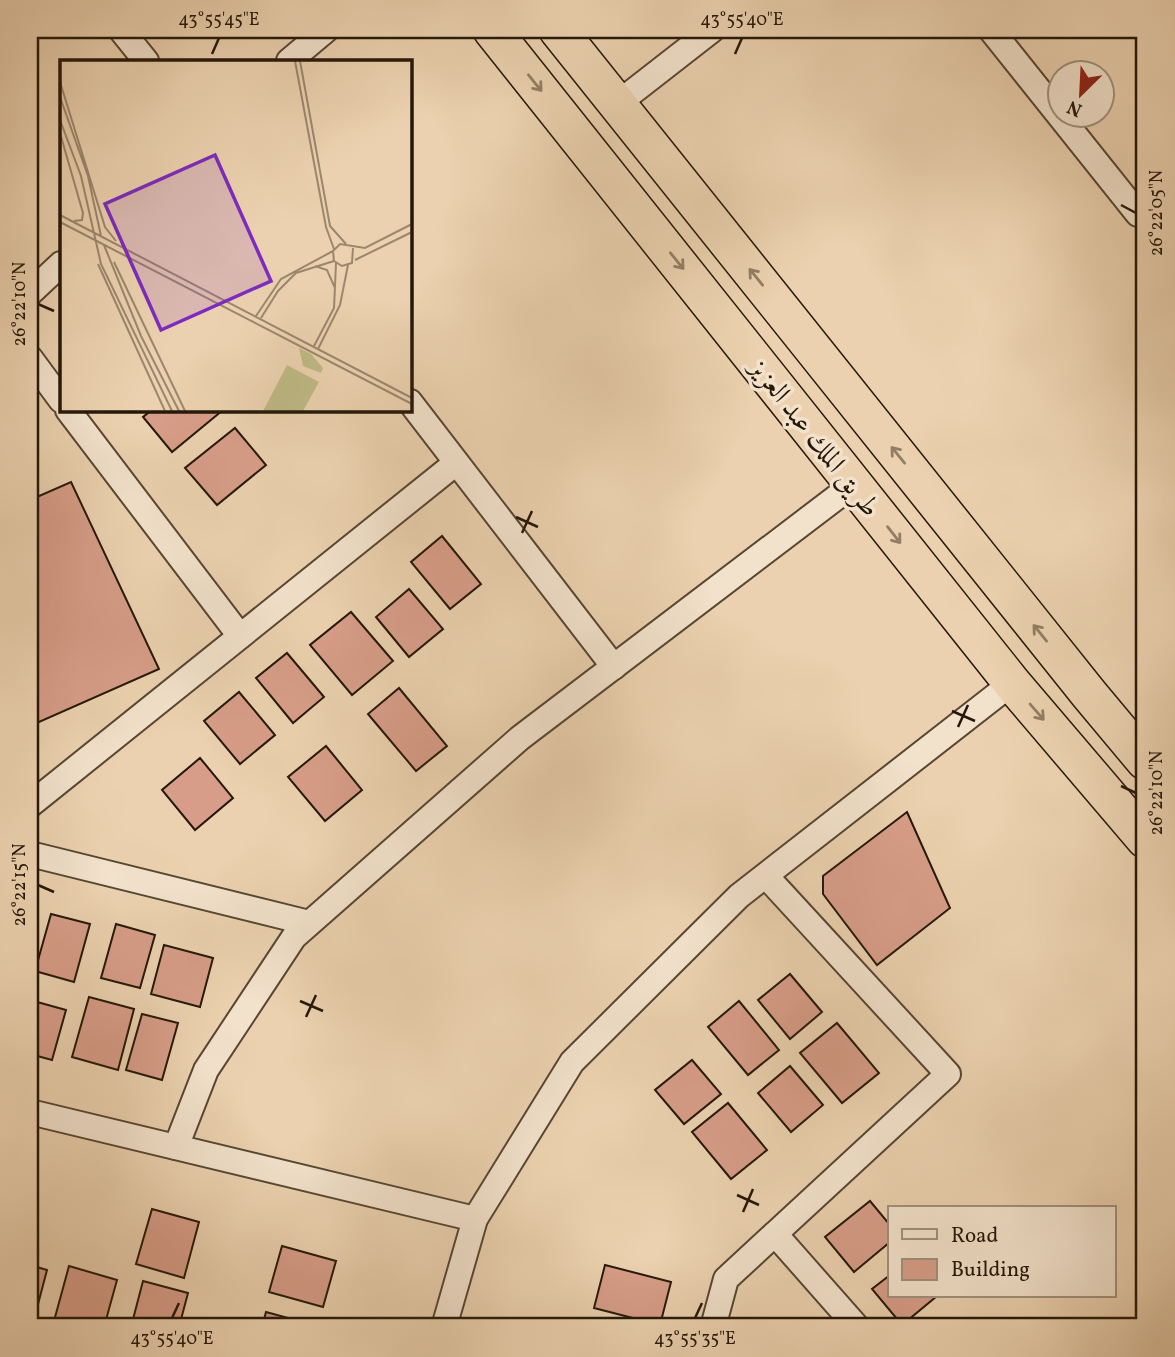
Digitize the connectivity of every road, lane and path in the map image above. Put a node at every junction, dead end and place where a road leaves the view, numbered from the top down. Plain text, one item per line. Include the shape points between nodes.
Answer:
1 (121, 30) edge
2 (326, 30) edge
3 (492, 30) edge
4 (558, 30) edge
5 (712, 30) edge
6 (991, 30) edge
7 (145, 60) edge
8 (290, 60) edge
9 (617, 104) junction
10 (1139, 215) dead end
11 (60, 265) edge
12 (30, 293) edge
13 (30, 358) edge
14 (60, 399) edge
15 (411, 403) edge
16 (69, 411) edge
17 (456, 463) junction
18 (854, 484) junction
19 (240, 636) junction
20 (614, 667) junction
21 (1012, 683) junction
22 (1145, 761) edge
23 (30, 805) edge
24 (1145, 839) edge
25 (30, 854) edge
26 (766, 876) junction
27 (310, 923) junction
28 (30, 1112) edge
29 (176, 1147) junction
30 (475, 1219) junction
31 (775, 1234) junction
32 (444, 1327) edge
33 (713, 1327) edge
34 (857, 1327) edge

1 - 7 street
2 - 8 street
3 -> 18 highway, طريق الملك عبد العزيز
4 - 9 highway, طريق الملك عبد العزيز
5 - 9 street
6 - 10 street
22 -> 9 highway, طريق الملك عبد العزيز
11 - 12 street
13 - 14 street
15 - 17 street
16 - 19 street
17 - 19 street
17 - 20 street
18 - 20 street
18 -> 21 highway, طريق الملك عبد العزيز
19 - 23 street
20 - 27 street via 520,738
21 -> 24 highway, طريق الملك عبد العزيز
21 - 26 street
25 - 27 street
26 - 30 street via 739,896 572,1062
26 - 31 street via 948,1074
27 - 29 street via 294,937 206,1070
28 - 29 street
29 - 30 street
30 - 32 street
31 - 33 street via 726,1279
31 - 34 street

